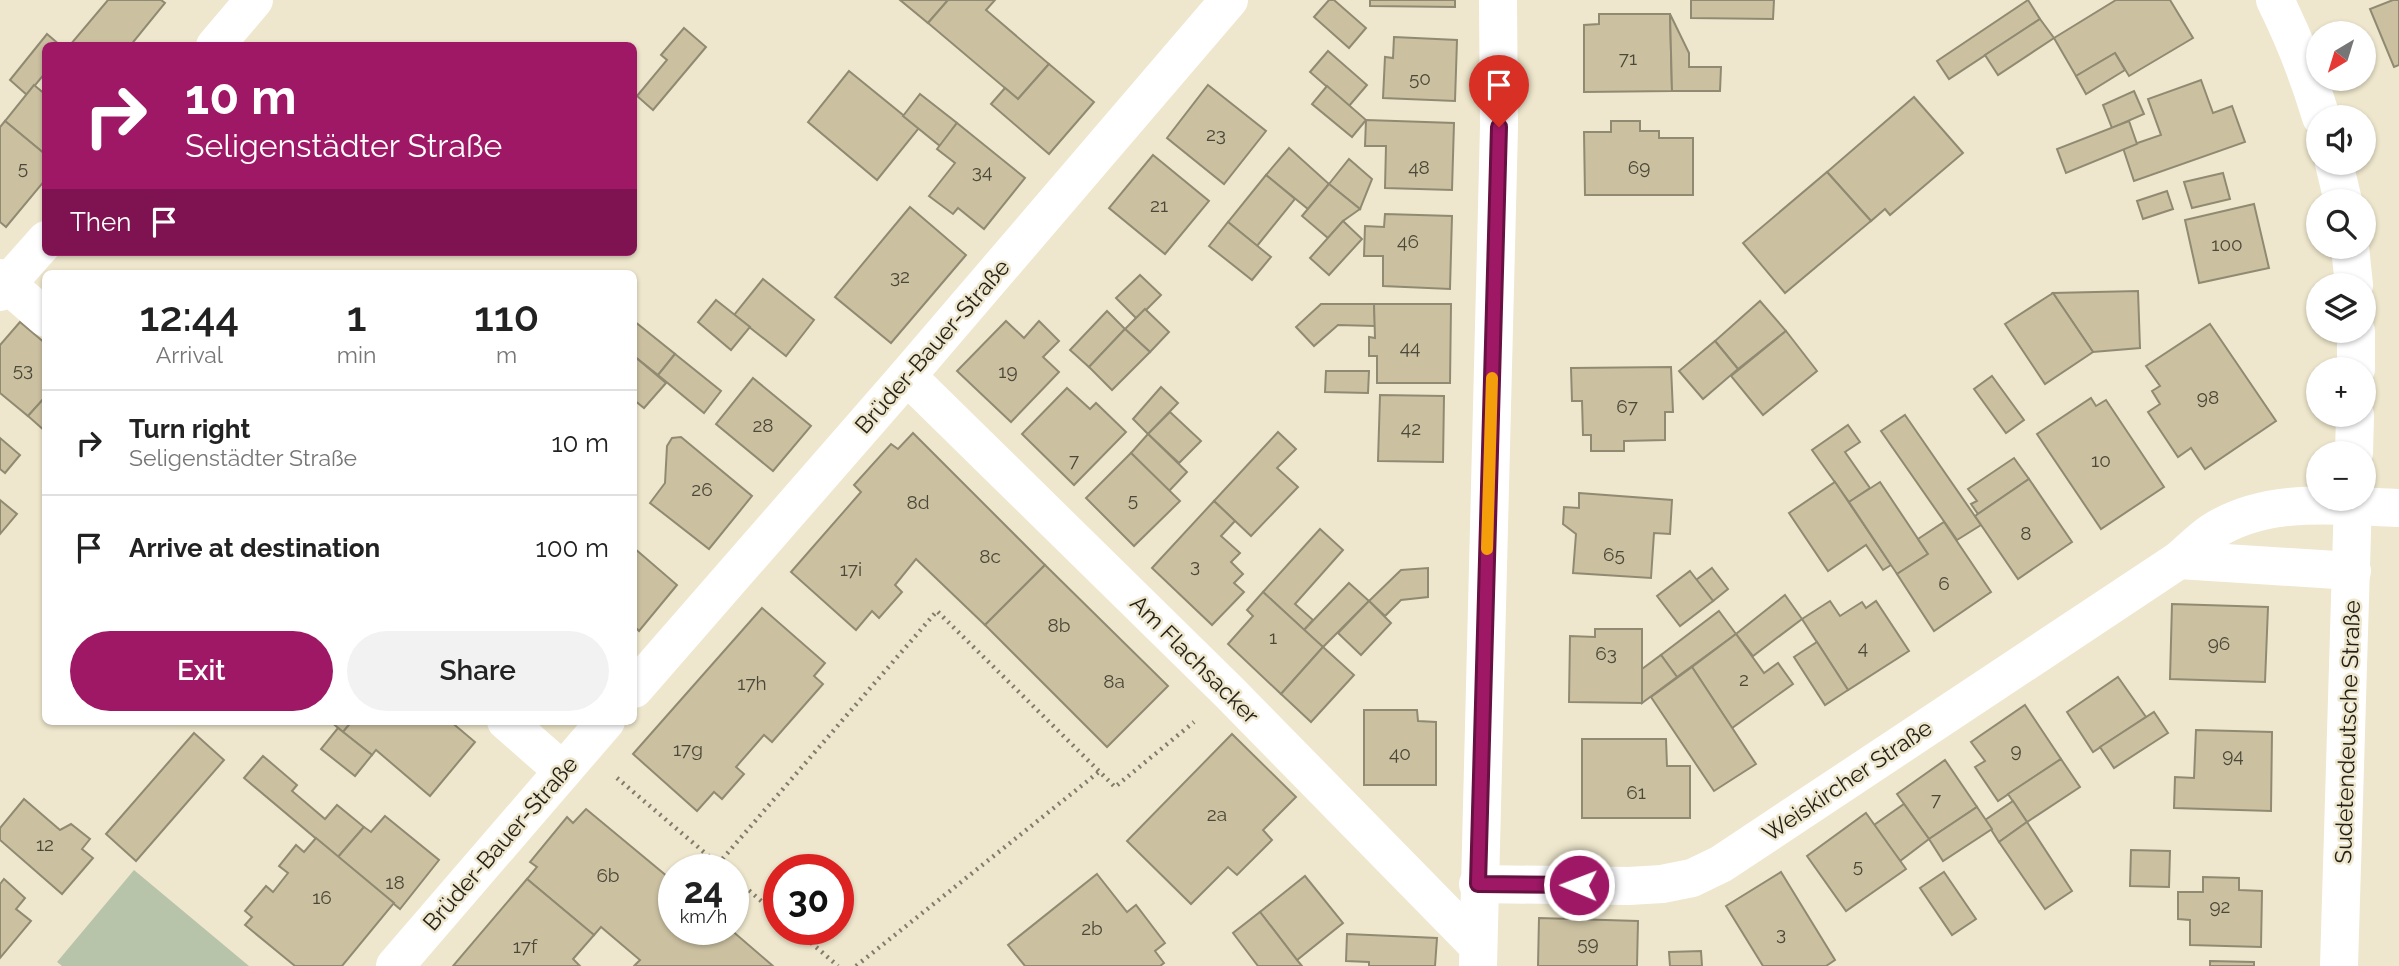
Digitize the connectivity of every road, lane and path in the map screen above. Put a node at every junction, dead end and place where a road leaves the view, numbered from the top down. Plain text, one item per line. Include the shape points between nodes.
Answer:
1 (254, 0) edge
2 (1229, 0) edge
3 (1498, 0) edge
4 (2275, 0) edge
5 (218, 42) edge
6 (2317, 105) edge
7 (42, 244) edge
8 (2, 285) edge
9 (42, 315) edge
10 (907, 376) junction
11 (2306, 505) edge
12 (2376, 506) edge
13 (2399, 508) edge
14 (2353, 511) edge
15 (2179, 560) junction
16 (2352, 571) junction
17 (637, 686) edge
18 (1230, 693) junction
19 (518, 725) edge
20 (584, 747) edge
21 (1100, 771) junction
22 (707, 854) edge
23 (727, 854) edge
24 (1478, 884) junction
25 (749, 891) edge
26 (763, 902) edge
27 (814, 945) edge
28 (1478, 956) edge
29 (395, 966) edge
30 (838, 966) edge
31 (856, 966) edge
32 (2339, 966) edge

1 - 5 street
2 - 10 street, Brüder-Bauer-Straße
3 - 24 street via 1499,127
4 - 6 street
7 - 8 street
8 - 9 street
10 - 17 street, Brüder-Bauer-Straße
10 - 18 street, Am Flachsacker
11 - 15 street, Weiskircher Straße via 2247,515 2213,531
12 - 13 street, Weiskircher Straße
14 - 16 street, Sudetendeutsche Straße
15 - 16 street
15 - 24 street, Weiskircher Straße via 1733,856 1692,878 1629,886
16 - 32 street, Sudetendeutsche Straße
18 - 21 path via 1115,787
18 - 28 street, Am Flachsacker
19 - 20 street
20 - 22 path
20 - 29 street, Brüder-Bauer-Straße
21 - 23 path via 937,611
21 - 31 path
24 - 28 street
25 - 26 path
27 - 30 path

